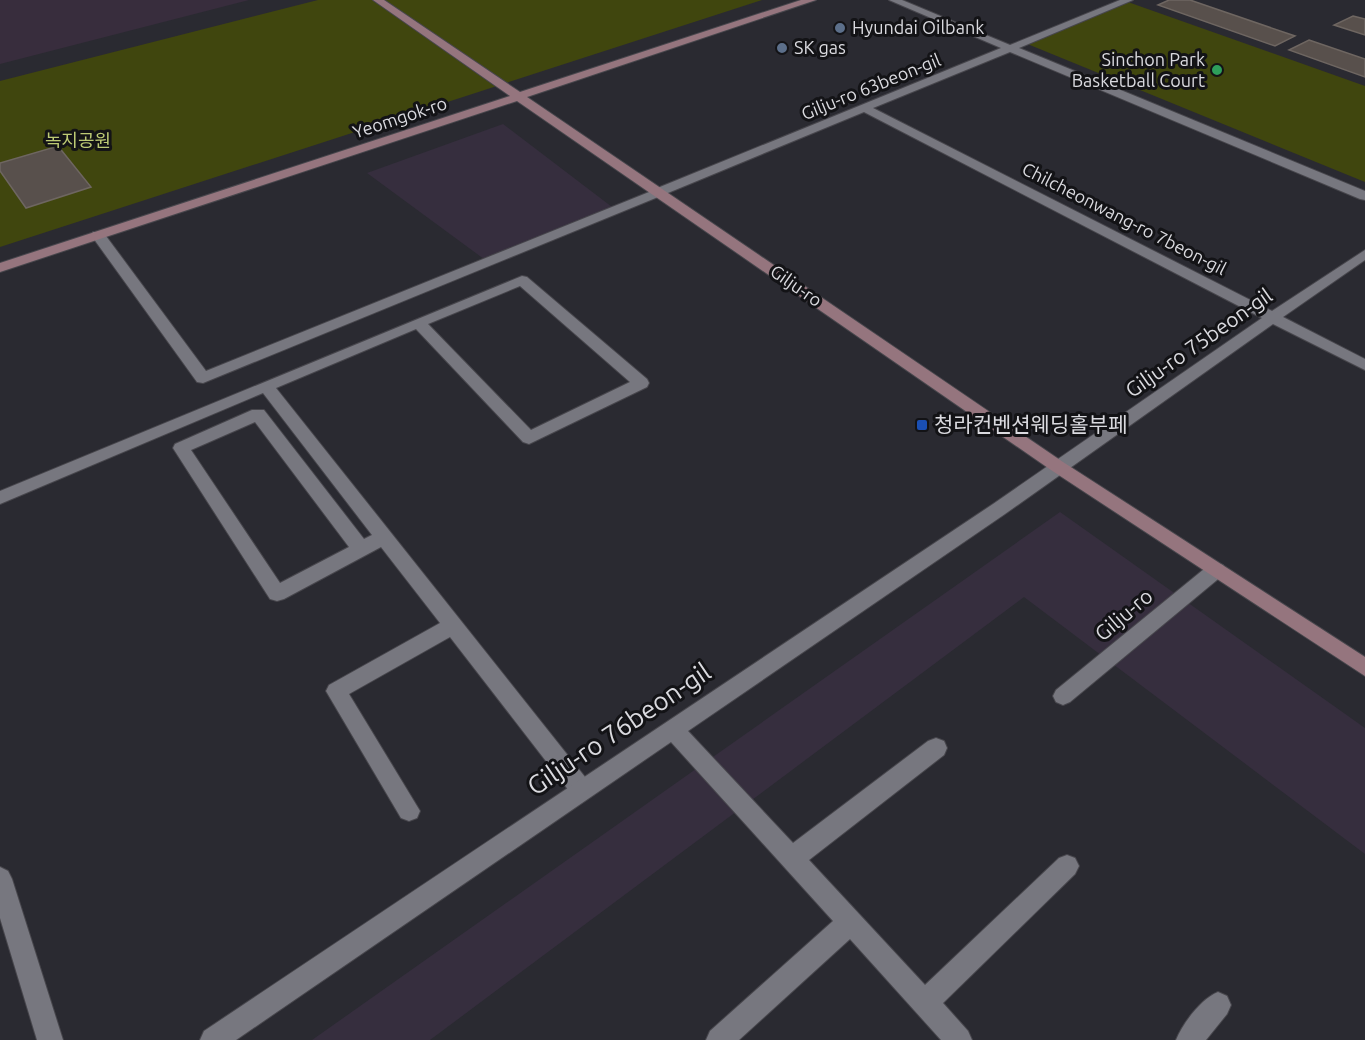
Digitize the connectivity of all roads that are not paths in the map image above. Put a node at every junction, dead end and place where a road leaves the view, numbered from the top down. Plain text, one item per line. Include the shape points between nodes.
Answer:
1 (378, 0) edge
2 (811, 0) edge
3 (894, 0) edge
4 (1128, 0) edge
5 (1012, 48) junction
6 (522, 97) junction
7 (866, 109) junction
8 (659, 192) junction
9 (1365, 196) edge
10 (98, 235) junction
11 (1365, 254) edge
12 (0, 268) edge
13 (1273, 317) junction
14 (1365, 365) edge
15 (266, 386) junction
16 (1057, 466) junction
17 (0, 498) edge
18 (384, 537) junction
19 (361, 549) junction
20 (1215, 570) junction
21 (454, 625) junction
22 (1365, 668) edge
23 (1063, 696) dead end
24 (672, 728) junction
25 (936, 748) dead end
26 (581, 789) junction
27 (409, 811) dead end
28 (792, 858) junction
29 (1067, 866) dead end
30 (0, 879) edge
31 (850, 922) junction
32 (6, 924) edge
33 (925, 1003) junction
34 (1218, 1005) dead end
35 (50, 1040) edge
36 (213, 1040) edge
37 (719, 1040) edge
38 (959, 1040) edge
39 (1189, 1040) edge

1 - 6 main road, Gilju-ro
2 - 6 main road, Yeomgok-ro
3 - 5 street
4 - 5 street, Gilju-ro 63beon-gil
5 - 7 street, Gilju-ro 63beon-gil
5 - 9 street
6 - 8 main road, Gilju-ro
6 - 10 main road, Yeomgok-ro
7 - 8 street, Gilju-ro 63beon-gil
7 - 13 street, Chilcheonwang-ro 7beon-gil
8 - 10 street, Gilju-ro 63beon-gil via 203,378
8 - 16 main road, Gilju-ro
10 - 12 main road, Yeomgok-ro
11 - 13 street, Gilju-ro 75beon-gil
13 - 14 street, Chilcheonwang-ro 7beon-gil
13 - 16 street, Gilju-ro 75beon-gil
15 - 15 street via 394,333 405,329 416,324 426,320 437,316 522,280 641,384 529,438 434,339 426,331 418,323
15 - 17 street
15 - 18 street
16 - 20 main road, Gilju-ro
16 - 24 street, Gilju-ro 76beon-gil
18 - 19 street
18 - 21 street
19 - 19 street via 277,594 181,448 258,414
20 - 22 main road, Gilju-ro
20 - 23 street, Gilju-ro
21 - 26 street
21 - 27 street via 336,691
24 - 26 street, Gilju-ro 76beon-gil
24 - 28 street
25 - 28 street
26 - 36 street, Gilju-ro 76beon-gil
28 - 31 street
29 - 33 street
30 - 32 street
31 - 33 street
31 - 37 street
32 - 35 street
33 - 38 street
34 - 39 street

